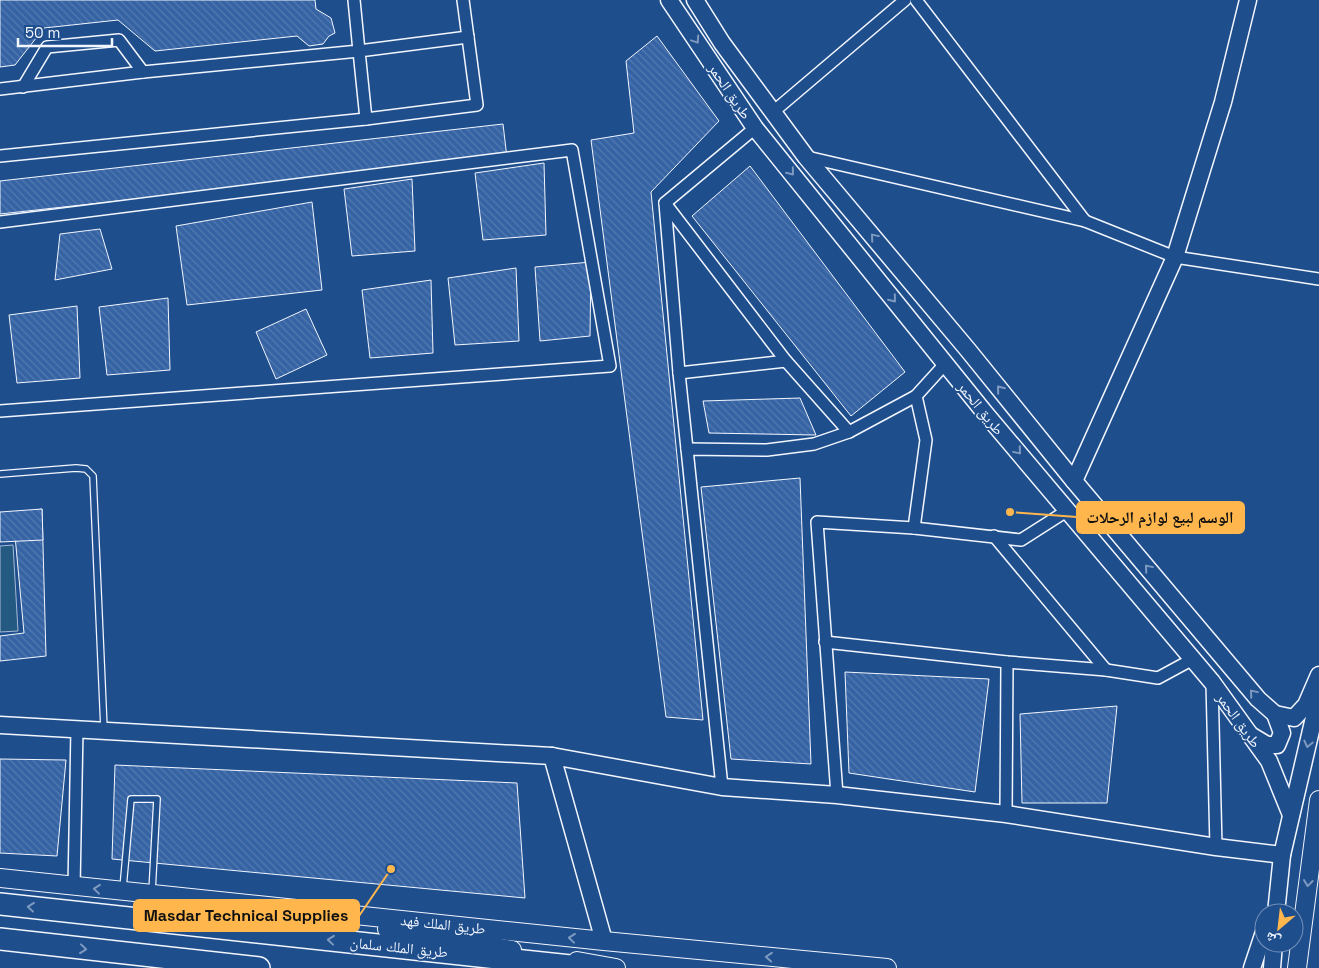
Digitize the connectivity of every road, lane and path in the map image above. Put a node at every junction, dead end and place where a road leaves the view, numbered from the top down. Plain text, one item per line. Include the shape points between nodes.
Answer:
1 (354, 0) edge
2 (463, 0) edge
3 (669, 0) edge
4 (695, 0) edge
5 (905, 0) edge
6 (916, 0) edge
7 (1248, 0) edge
8 (468, 37) junction
9 (359, 50) junction
10 (143, 72) junction
11 (23, 87) junction
12 (0, 89) edge
13 (773, 112) junction
14 (366, 119) junction
15 (755, 128) junction
16 (0, 156) edge
17 (806, 158) junction
18 (665, 203) junction
19 (1084, 221) junction
20 (0, 222) edge
21 (1175, 257) junction
22 (1319, 279) edge
23 (786, 361) junction
24 (946, 364) junction
25 (679, 373) junction
26 (916, 396) junction
27 (0, 411) edge
28 (849, 432) junction
29 (687, 449) junction
30 (0, 474) edge
31 (1074, 480) junction
32 (1068, 510) junction
33 (914, 528) junction
34 (994, 536) junction
35 (825, 642) junction
36 (1192, 659) junction
37 (1008, 662) junction
38 (1106, 670) junction
39 (1319, 675) edge
40 (1212, 682) junction
41 (1319, 696) edge
42 (1275, 714) junction
43 (0, 725) edge
44 (77, 730) junction
45 (104, 731) junction
46 (1250, 735) junction
47 (552, 756) junction
48 (722, 787) junction
49 (836, 795) junction
50 (1319, 800) edge
51 (1006, 814) junction
52 (1291, 815) junction
53 (1216, 847) junction
54 (1281, 863) junction
55 (0, 878) edge
56 (0, 887) edge
57 (74, 887) junction
58 (123, 892) junction
59 (152, 894) junction
60 (215, 900) junction
61 (1271, 903) edge
62 (1277, 903) edge
63 (0, 904) edge
64 (0, 940) edge
65 (604, 942) junction
66 (1257, 953) edge
67 (1273, 953) edge
68 (259, 968) edge
69 (589, 968) edge
70 (616, 968) edge
71 (887, 968) edge
72 (1252, 968) edge
73 (1272, 968) edge
74 (1298, 968) edge

1 - 9 street
2 - 8 street
3 -> 15 street, طريق الحمر
4 - 13 street, طريق الحمر
5 - 13 street
6 - 19 street
7 - 21 street via 1223,102
8 - 9 street
8 - 14 street via 477,105
9 - 10 street
9 - 14 street
10 - 11 street
10 - 11 street via 119,40 47,47
11 - 12 street
13 - 17 street, طريق الحمر
14 - 16 street
15 - 18 street
15 -> 24 street, طريق الحمر
17 - 19 street
31 -> 17 street, طريق الحمر
18 - 23 street
18 - 25 street
19 - 21 street
20 - 27 street via 572,150 610,366
21 - 22 street
21 - 31 street
23 - 25 street
23 - 28 street
24 - 26 street
24 -> 32 street, طريق الحمر
25 - 29 street
26 - 28 street
26 - 33 street via 926,440
28 - 29 street via 814,444 768,450
29 - 48 street
30 - 45 lane via 76,468 86,469 93,476
42 -> 31 street, طريق الحمر via 1258,699
32 - 34 street via 1021,540
32 - 36 street, طريق الحمر
33 - 34 street
33 - 35 street via 817,522
34 - 38 street
35 - 37 street
35 - 49 street
36 - 38 street via 1158,678
36 - 40 street, طريق الحمر
37 - 38 street
37 - 51 street
39 - 42 street via 1306,705 1294,718
40 - 46 street, طريق الحمر
40 - 53 street
41 -> 52 street
42 - 46 street via 1282,733 1277,744 1267,745
43 - 44 street
44 - 45 street
44 - 57 street
45 - 47 street
46 - 52 street, طريق الحمر via 1269,761
47 - 48 street
47 - 65 street
48 - 49 street
49 - 51 street
50 -> 74 main road
51 - 53 street
52 - 54 street
53 - 54 street
54 - 61 street
54 - 62 street
55 - 57 main road, طريق الملك فهد
56 - 57 main road
58 -> 57 main road, طريق الملك فهد
58 - 59 main road, طريق الملك فهد
58 - 59 lane via 131,799 157,799
59 - 60 main road, طريق الملك فهد
65 -> 60 main road, طريق الملك فهد
60 - 70 main road
69 -> 63 highway, طريق الملك سلمان
64 -> 68 highway
71 -> 65 main road, طريق الملك فهد
66 - 72 street
67 - 73 street

